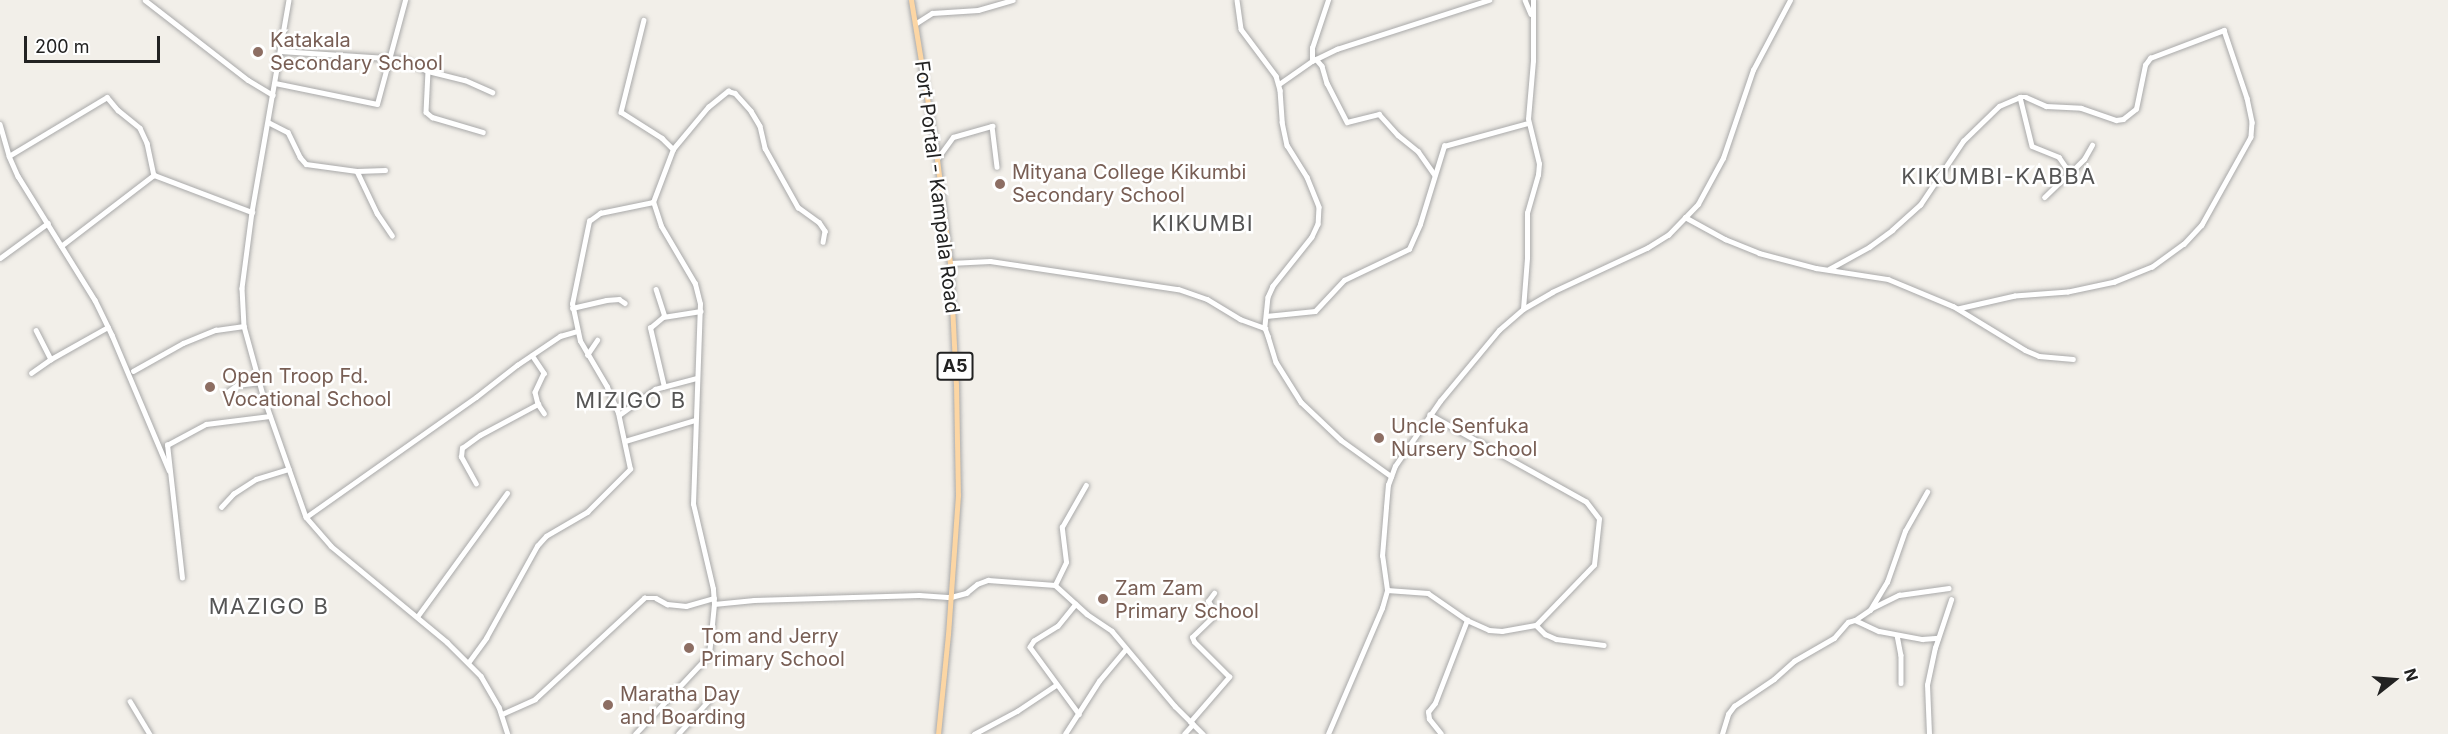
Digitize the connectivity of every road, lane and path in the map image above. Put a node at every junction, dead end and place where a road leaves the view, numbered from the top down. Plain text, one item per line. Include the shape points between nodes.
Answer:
1 (145, 0) edge
2 (289, 0) edge
3 (405, 0) edge
4 (912, 0) edge
5 (1013, 0) edge
6 (1237, 0) edge
7 (1328, 0) edge
8 (1489, 0) edge
9 (1525, 0) edge
10 (1533, 0) edge
11 (1790, 0) edge
12 (1533, 18) junction
13 (644, 20) dead end
14 (915, 24) junction
15 (280, 51) junction
16 (390, 57) junction
17 (1314, 60) junction
18 (428, 70) junction
19 (275, 83) junction
20 (1279, 84) junction
21 (492, 92) dead end
22 (273, 94) junction
23 (2020, 97) junction
24 (268, 122) junction
25 (1528, 123) junction
26 (0, 124) edge
27 (483, 132) dead end
28 (2092, 145) dead end
29 (673, 149) junction
30 (9, 156) junction
31 (938, 159) junction
32 (997, 167) dead end
33 (385, 170) dead end
34 (357, 171) junction
35 (2070, 173) junction
36 (154, 175) junction
37 (1435, 175) junction
38 (2045, 197) dead end
39 (653, 201) junction
40 (252, 212) junction
41 (1685, 217) junction
42 (48, 223) junction
43 (392, 236) dead end
44 (823, 242) dead end
45 (61, 246) junction
46 (0, 258) edge
47 (950, 264) junction
48 (1830, 269) junction
49 (656, 289) dead end
50 (625, 303) dead end
51 (572, 308) junction
52 (1523, 309) junction
53 (1958, 309) junction
54 (701, 311) junction
55 (665, 316) junction
56 (1266, 316) junction
57 (244, 326) junction
58 (108, 327) junction
59 (1265, 328) junction
60 (36, 330) dead end
61 (577, 331) junction
62 (597, 340) dead end
63 (532, 354) junction
64 (587, 355) junction
65 (51, 359) junction
66 (2073, 359) dead end
67 (133, 371) dead end
68 (31, 373) dead end
69 (697, 378) junction
70 (260, 382) junction
71 (664, 387) junction
72 (225, 393) dead end
73 (538, 404) junction
74 (544, 413) dead end
75 (1430, 415) junction
76 (270, 416) junction
77 (619, 416) junction
78 (695, 420) junction
79 (625, 441) junction
80 (288, 468) junction
81 (169, 470) junction
82 (1391, 476) junction
83 (476, 484) dead end
84 (1086, 485) dead end
85 (1927, 492) dead end
86 (507, 494) dead end
87 (221, 507) dead end
88 (306, 517) junction
89 (182, 578) dead end
90 (1055, 585) junction
91 (1949, 588) dead end
92 (1387, 590) junction
93 (1214, 593) dead end
94 (951, 597) junction
95 (1951, 600) dead end
96 (714, 601) junction
97 (1076, 604) junction
98 (1870, 610) junction
99 (417, 617) junction
100 (1467, 620) junction
101 (1855, 620) junction
102 (1536, 625) junction
103 (1898, 635) junction
104 (1938, 638) junction
105 (1605, 645) dead end
106 (1125, 650) junction
107 (468, 663) junction
108 (1901, 683) dead end
109 (1056, 685) junction
110 (709, 700) dead end
111 (130, 701) dead end
112 (502, 714) junction
113 (1079, 714) junction
114 (1192, 723) junction
115 (640, 729) junction
116 (150, 734) edge
117 (508, 734) edge
118 (635, 734) edge
119 (645, 734) edge
120 (678, 734) edge
121 (938, 734) edge
122 (974, 734) edge
123 (1065, 734) edge
124 (1184, 734) edge
125 (1203, 734) edge
126 (1328, 734) edge
127 (1441, 734) edge
128 (1722, 734) edge
129 (1929, 734) edge

1 - 22 street via 248,80
2 - 15 street
3 - 16 street
4 - 14 main road, Fort Portal - Kampala Road / A5
5 - 14 street via 978,10 932,13
6 - 20 street via 1241,29
7 - 17 street via 1312,48
8 - 17 street via 1368,38
9 - 12 street
10 - 12 street
11 - 41 street via 1753,70 1714,178
12 - 25 street
13 - 29 street via 621,112
14 - 31 main road, Fort Portal - Kampala Road / A5
15 - 16 street
15 - 19 street
16 - 18 street
16 - 19 street via 376,104
17 - 20 street
17 - 37 street via 1322,66 1347,122 1379,114 1418,152
18 - 21 street
18 - 27 street via 426,112
19 - 22 street
20 - 56 street via 1287,145 1315,192 1320,217 1312,237 1273,286
22 - 24 street
23 - 35 street via 2032,146 2059,157
23 - 48 street via 1999,106 1968,135 1920,205 1892,230
23 - 53 street via 2046,106 2088,109 2123,119 2136,109 2150,58 2222,29 2247,98 2252,137 2202,225 2152,267 2092,288 2015,296
24 - 34 street via 288,132 306,164
24 - 40 street
25 - 37 street via 1447,144
25 - 52 street via 1538,175 1527,213
26 - 30 street
28 - 35 street
29 - 39 street
29 - 44 street via 708,107 728,91 735,93 760,126 765,148 798,207 825,231
30 - 36 street via 107,97 140,128
30 - 42 street
31 - 32 street via 953,137 992,126
31 - 47 main road, Fort Portal - Kampala Road / A5
33 - 34 street
34 - 43 street
35 - 38 street
36 - 40 street
36 - 45 street
37 - 56 street via 1409,249 1344,280 1315,311
39 - 51 street via 600,213 589,221
39 - 54 street via 661,226 695,284
40 - 57 street via 242,288
41 - 48 street via 1759,253
41 - 52 street via 1668,235 1647,248
42 - 45 street
42 - 46 street
45 - 58 street
47 - 59 street via 990,261 1178,289 1207,298
47 - 94 main road, Fort Portal - Kampala Road / A5 via 958,495
48 - 53 street via 1888,279
49 - 55 street
50 - 51 street via 619,299 606,300
51 - 61 street
52 - 75 street via 1499,330
53 - 66 street via 2025,350 2039,356
54 - 55 street
54 - 69 street
55 - 71 street via 650,328
56 - 59 street
57 - 67 street via 216,330 183,343
57 - 70 street
58 - 65 street
58 - 81 street
59 - 82 street via 1276,362 1301,402 1341,440
60 - 65 street
61 - 63 street via 566,332
61 - 64 street
62 - 64 street
63 - 73 street via 544,373 535,392
63 - 88 street
64 - 77 street
65 - 68 street
69 - 71 street
69 - 78 street
70 - 72 street via 237,385
70 - 76 street
71 - 77 street via 646,395
73 - 74 street
73 - 83 street via 462,448 461,457
75 - 82 street
75 - 102 street via 1586,502 1599,519 1591,570
76 - 80 street
76 - 81 street via 206,424 169,442
77 - 79 street
78 - 79 street
78 - 96 street via 693,504
79 - 107 street via 630,462 628,473 587,512 546,536 537,546
80 - 87 street via 256,479
80 - 88 street
81 - 89 street
82 - 92 street via 1382,556
84 - 90 street via 1062,527 1066,562
85 - 98 street via 1905,531 1887,582
86 - 99 street
88 - 99 street via 332,546
90 - 94 street via 988,580
90 - 97 street
91 - 98 street via 1899,595
92 - 100 street via 1428,593
92 - 126 street
93 - 114 street via 1208,601 1216,614 1192,637 1229,677
94 - 96 street
94 - 121 main road, Fort Portal - Kampala Road / A5
95 - 104 street
96 - 112 street via 686,606 644,598 535,699
96 - 115 street via 709,655
97 - 106 street via 1112,632
97 - 109 street via 1058,626 1030,644
98 - 101 street
99 - 107 street
100 - 102 street via 1502,631
100 - 127 street via 1436,703 1428,712
101 - 103 street
101 - 128 street via 1734,706
102 - 105 street via 1556,639
103 - 104 street
103 - 108 street
104 - 129 street via 1927,685
106 - 113 street via 1099,681
106 - 114 street
107 - 112 street via 492,693
109 - 113 street
109 - 122 street via 1009,717
110 - 120 street
111 - 116 street
112 - 117 street
113 - 123 street
114 - 124 street
114 - 125 street
115 - 118 street
115 - 119 street

